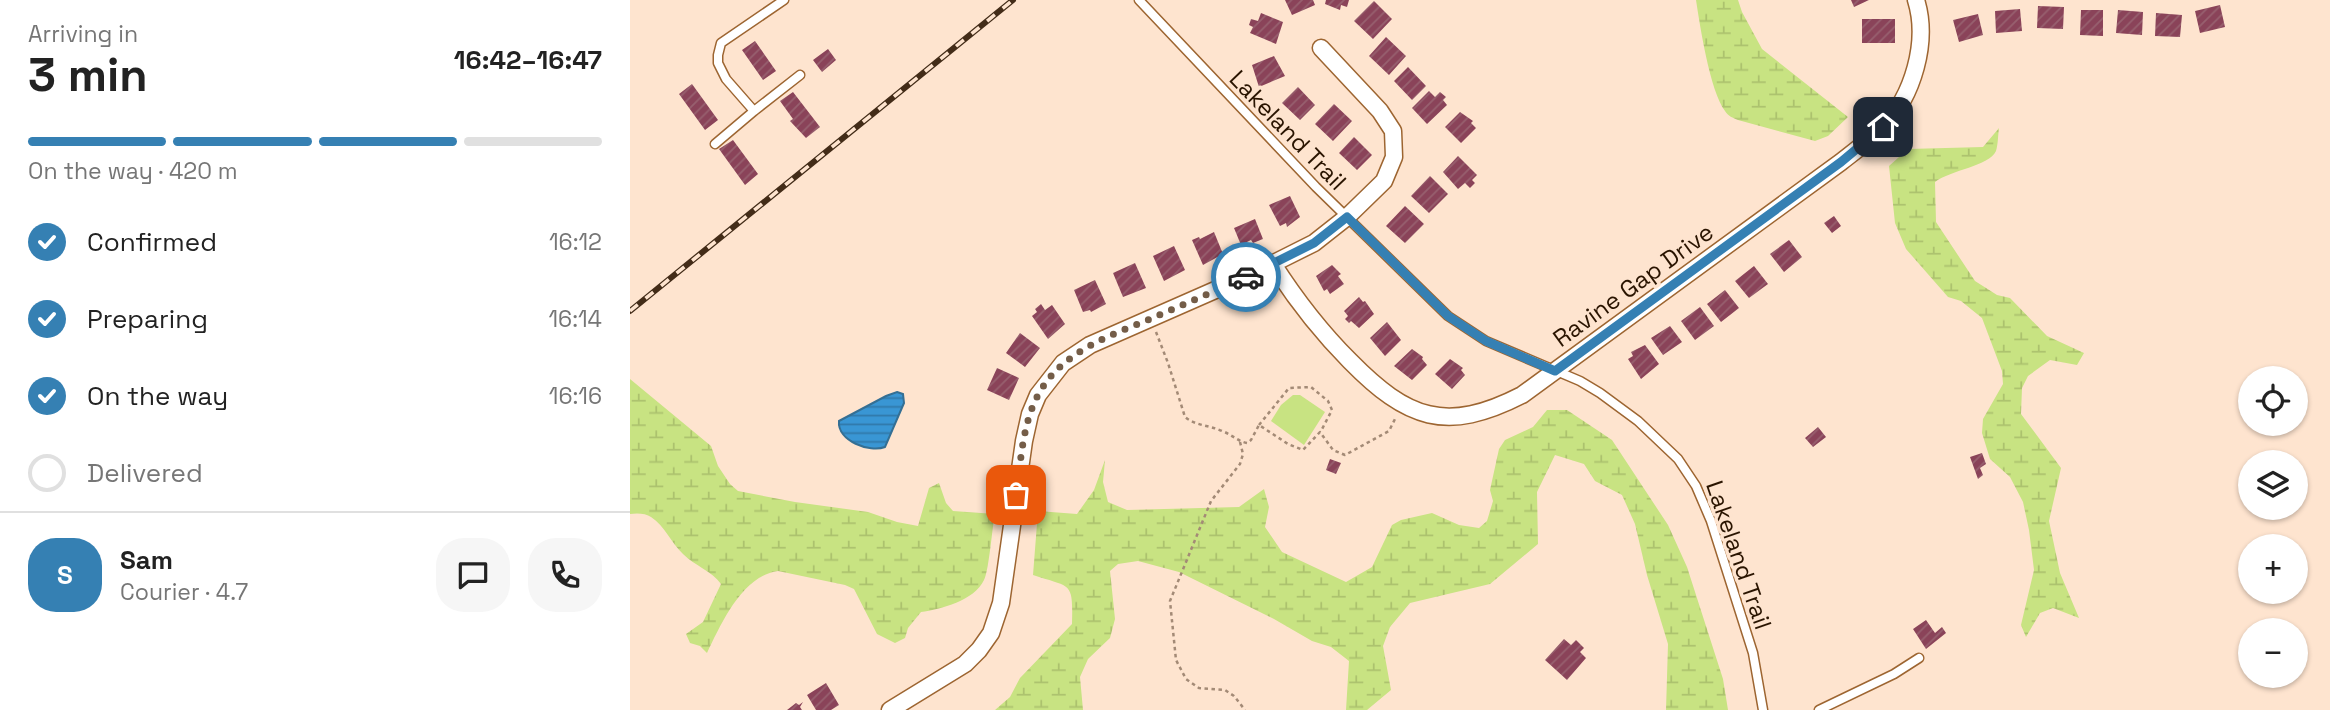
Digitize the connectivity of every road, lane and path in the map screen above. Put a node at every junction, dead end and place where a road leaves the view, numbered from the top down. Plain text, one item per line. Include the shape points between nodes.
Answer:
1 (784, 0) edge
2 (1139, 0) edge
3 (1916, 0) edge
4 (1321, 48) dead end
5 (800, 75) dead end
6 (754, 111) junction
7 (715, 144) dead end
8 (1347, 217) junction
9 (1273, 264) junction
10 (1150, 319) junction
11 (1555, 371) junction
12 (1401, 405) junction
13 (1259, 425) junction
14 (1320, 432) junction
15 (1240, 442) junction
16 (1919, 659) dead end
17 (890, 710) edge
18 (1245, 710) edge
19 (1763, 710) edge
20 (1819, 710) edge

1 - 6 lane via 722,43 718,55 726,79
2 - 8 lane, Lakeland Trail
3 - 11 street, Ravine Gap Drive via 1920,25 1915,70 1896,111 1883,127
4 - 8 street via 1393,131 1390,170 1371,196
5 - 6 lane
6 - 7 lane
8 - 9 street via 1314,243
8 - 11 lane, Lakeland Trail via 1448,316 1486,341
9 - 10 street
9 - 12 street, Ravine Gap Drive via 1324,335 1368,380
10 - 15 path via 1185,417
10 - 17 street via 1077,353 1038,395 1024,441 1001,603 991,633 965,664
11 - 12 street, Ravine Gap Drive via 1522,395 1474,415 1428,414
11 - 19 lane, Lakeland Trail via 1619,406 1663,443 1689,473 1711,521 1753,653
12 - 14 path via 1388,431 1345,455 1333,450
13 - 14 path via 1303,450
13 - 14 path via 1289,388 1311,387 1332,410
13 - 15 path via 1251,440
15 - 18 path via 1240,464 1211,502 1170,601 1176,660 1186,679 1199,688 1225,690
16 - 20 lane

